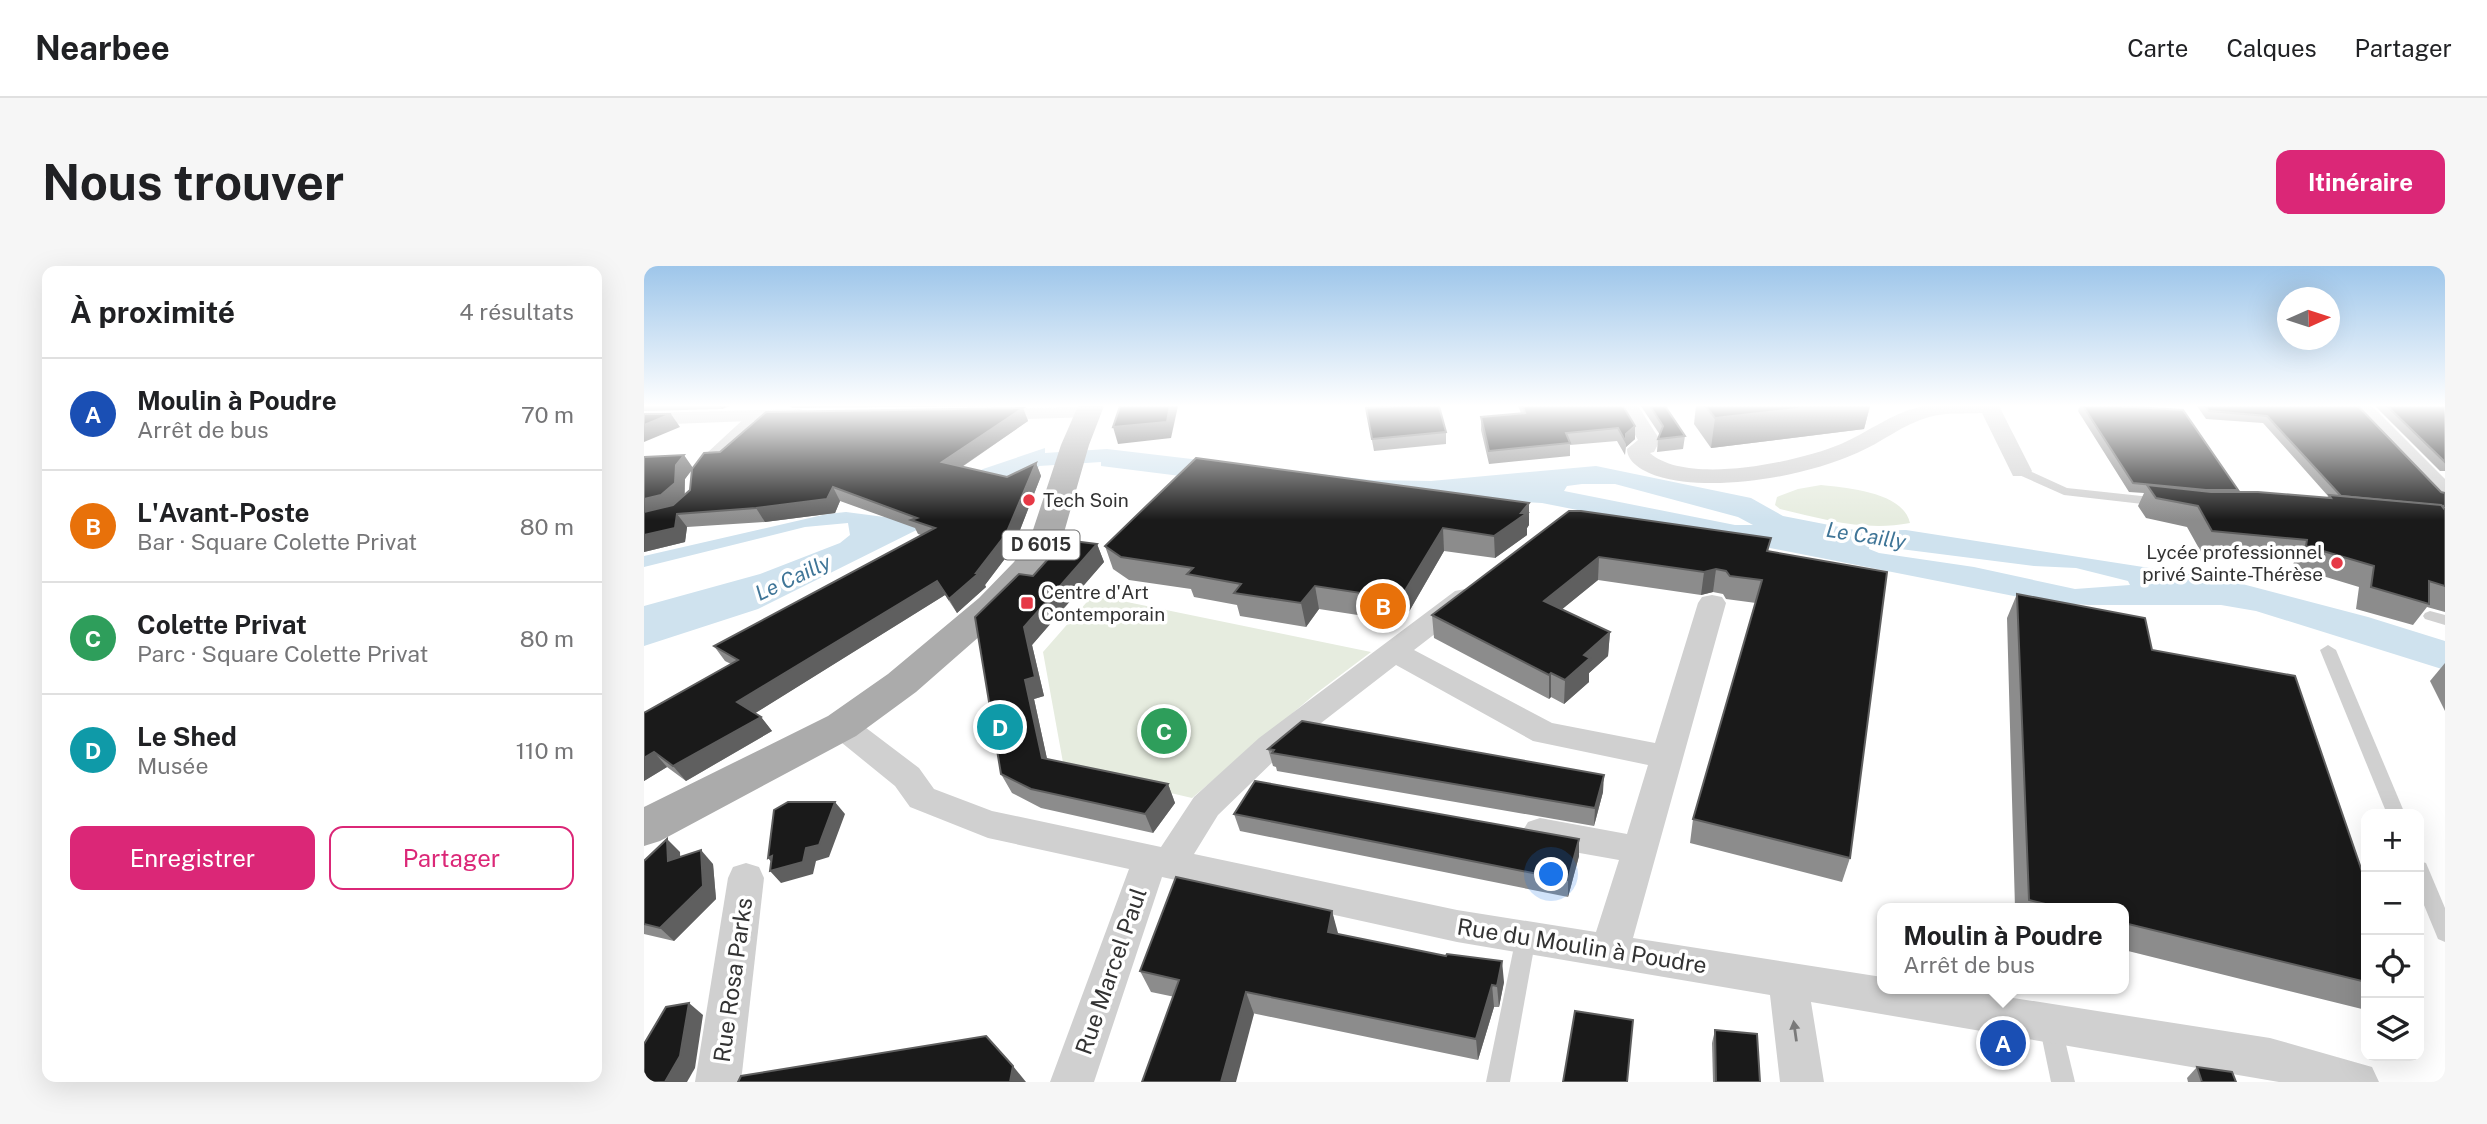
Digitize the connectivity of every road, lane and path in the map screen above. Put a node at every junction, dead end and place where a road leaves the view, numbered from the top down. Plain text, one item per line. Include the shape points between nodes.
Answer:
1 (723, 444) edge
2 (1077, 444) edge
3 (1647, 444) edge
4 (1860, 444) edge
5 (2008, 444) edge
6 (2398, 444) edge
7 (1657, 452) edge
8 (1776, 467) junction
9 (2021, 471) joint
10 (692, 482) edge
11 (2445, 493) edge
12 (2174, 503) edge
13 (1488, 579) edge
14 (1712, 603) dead end
15 (2328, 650) dead end
16 (1393, 652) junction
17 (842, 726) junction
18 (1667, 757) junction
19 (1236, 778) junction
20 (1276, 785) edge
21 (2394, 809) edge
22 (1505, 826) edge
23 (644, 828) edge
24 (1639, 850) junction
25 (1160, 862) junction
26 (2420, 872) edge
27 (746, 878) dead end
28 (2445, 933) edge
29 (1526, 937) junction
30 (1610, 951) junction
31 (1788, 980) junction
32 (2049, 1022) junction
33 (2349, 1081) edge
34 (717, 1082) edge
35 (1072, 1082) edge
36 (1498, 1082) edge
37 (1802, 1082) edge
38 (2063, 1082) edge

1 - 10 lane
2 - 17 main road, D 6015 via 1046,536 1027,568 972,625
3 - 8 street via 1638,454 1648,467 1665,472 1745,474
4 - 8 street via 1813,462
5 - 9 street
6 - 11 street
7 - 8 street via 1688,463
9 - 12 lane via 2064,491
13 - 16 street, Rue Marcel Paul
14 - 18 street
15 - 21 lane
16 - 18 street via 1544,733
16 - 19 street, Rue Marcel Paul via 1270,746
17 - 23 main road, D 6015
17 - 25 street, Rue du Moulin à Poudre via 907,777 922,798 932,803 988,824
18 - 24 street
19 - 20 street
19 - 25 street, Rue Marcel Paul
22 - 24 street
24 - 30 street
25 - 29 street, Rue du Moulin à Poudre
25 - 35 street, Rue Marcel Paul
26 - 28 lane
27 - 34 street, Rue Rosa Parks
29 - 30 street, Rue du Moulin à Poudre
29 - 36 lane
30 - 31 street, Rue du Moulin à Poudre
31 - 32 street, Rue du Moulin à Poudre
37 -> 31 street
32 - 33 street, Rue du Moulin à Poudre via 2270,1059
32 - 38 lane

